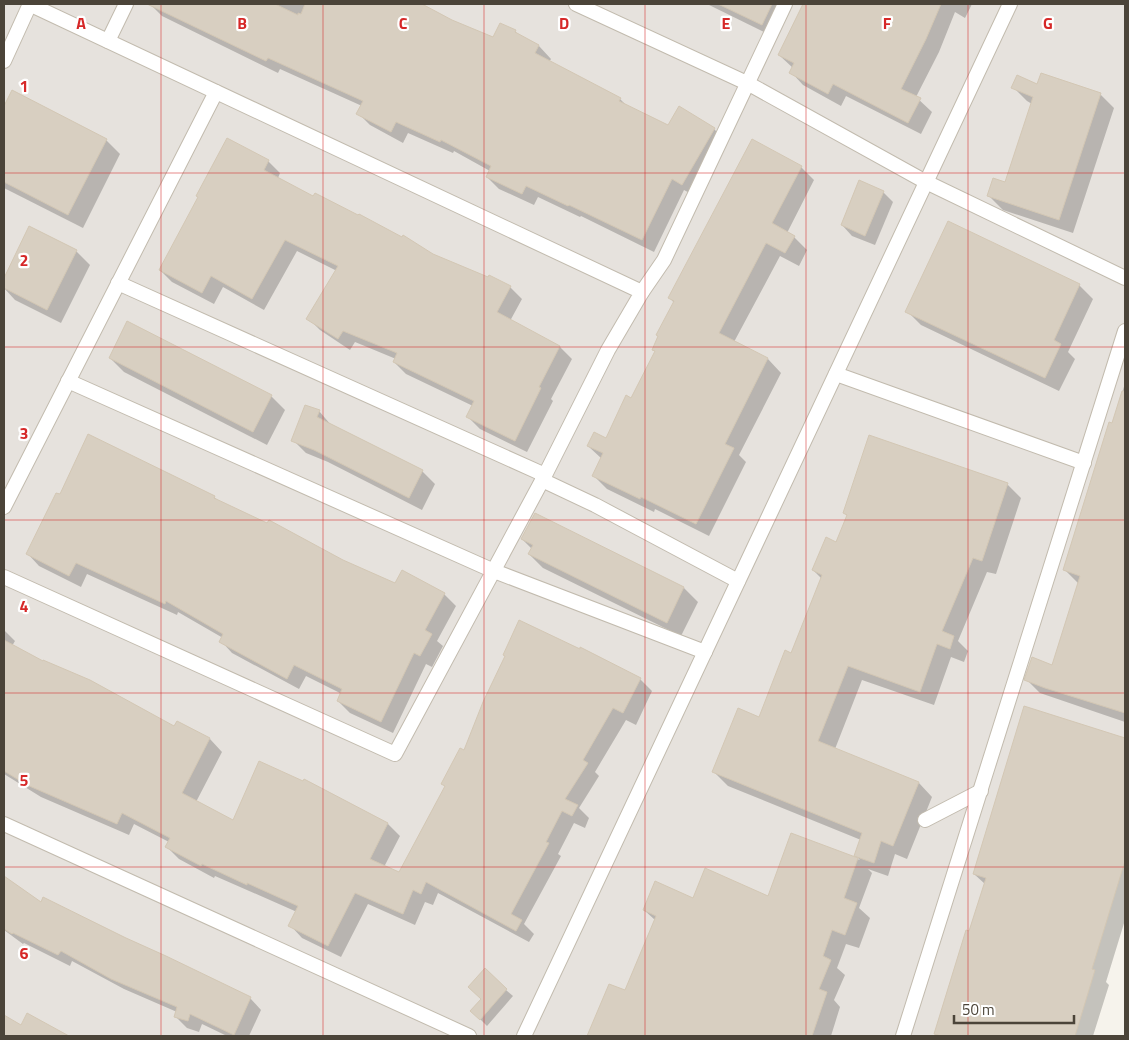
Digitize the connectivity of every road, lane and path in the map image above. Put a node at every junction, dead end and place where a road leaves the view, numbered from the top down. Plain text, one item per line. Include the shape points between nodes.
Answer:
1 (29, 4) edge
2 (126, 4) edge
3 (576, 4) edge
4 (785, 4) edge
5 (1010, 4) edge
6 (108, 41) junction
7 (4, 61) edge
8 (749, 84) junction
9 (216, 92) junction
10 (926, 182) junction
11 (1125, 278) edge
12 (118, 284) junction
13 (642, 292) junction
14 (1125, 331) edge
15 (836, 374) junction
16 (68, 381) junction
17 (1084, 463) junction
18 (544, 477) junction
19 (4, 507) edge
20 (494, 571) junction
21 (4, 577) edge
22 (738, 581) junction
23 (705, 652) junction
24 (981, 791) junction
25 (925, 820) dead end
26 (4, 824) edge
27 (469, 1036) edge
28 (524, 1036) edge
29 (903, 1036) edge

1 - 6 street
1 - 7 street
2 - 6 street
3 - 8 street
4 - 8 street
5 - 10 street
6 - 9 street
8 - 10 street
8 - 13 street via 664,260
9 - 12 street
9 - 13 street
10 - 11 street
10 - 15 street
12 - 16 street
12 - 18 street
13 - 18 street via 608,350
14 - 17 street
15 - 17 street
15 - 22 street
16 - 19 street
16 - 20 street
17 - 24 street
18 - 20 street
18 - 22 street
20 - 21 street via 395,754
20 - 23 street
22 - 23 street
23 - 28 street
24 - 25 street
24 - 29 street
26 - 27 street

